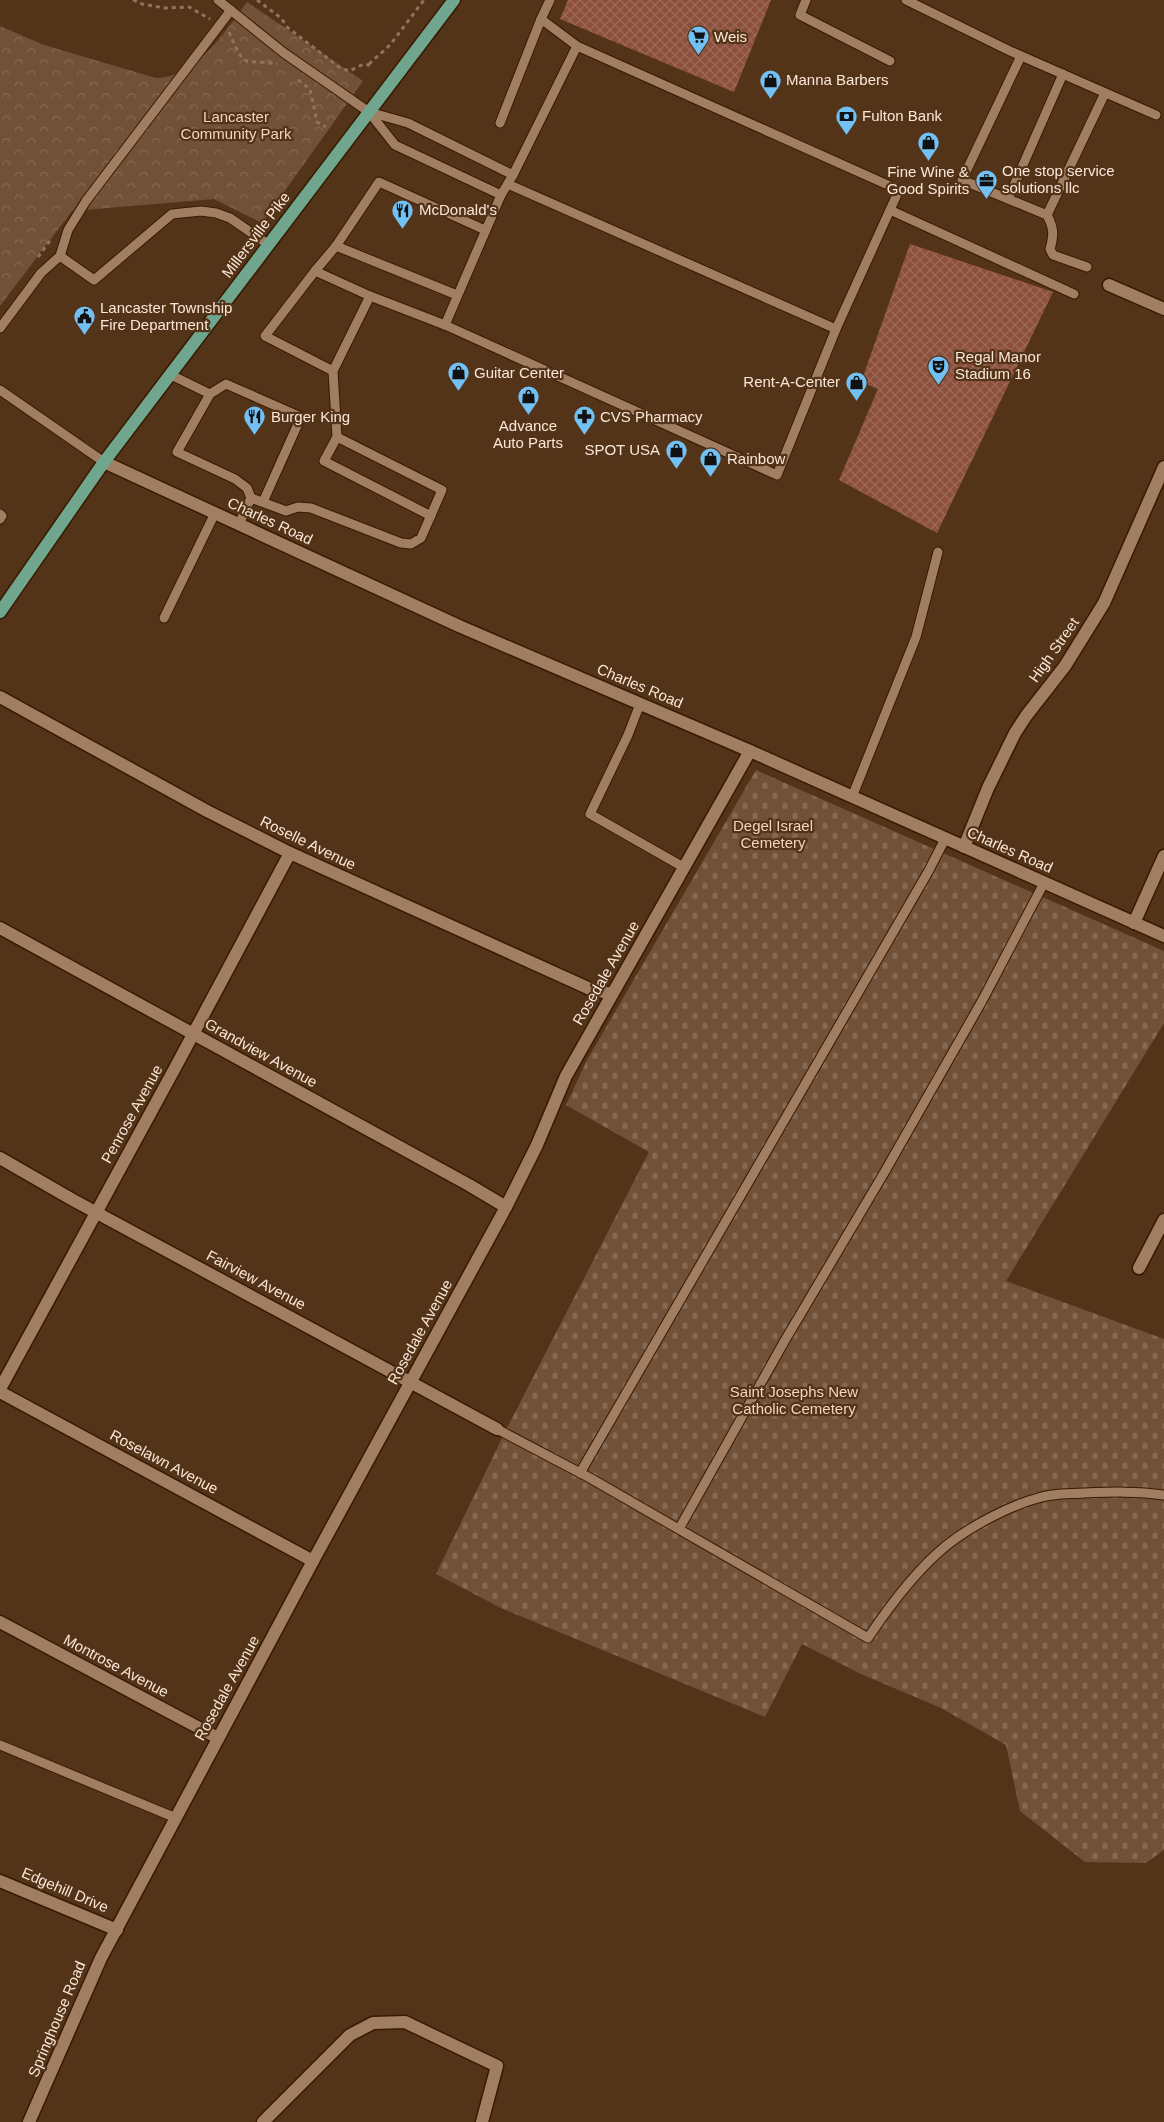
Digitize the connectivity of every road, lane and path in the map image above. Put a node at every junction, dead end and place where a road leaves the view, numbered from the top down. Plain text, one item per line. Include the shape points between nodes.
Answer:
1 (133, 0) edge
2 (218, 0) edge
3 (257, 0) edge
4 (424, 0) edge
5 (454, 0) edge
6 (550, 0) edge
7 (806, 0) edge
8 (906, 0) edge
9 (231, 10) junction
10 (541, 19) junction
11 (211, 21) dead end
12 (228, 27) dead end
13 (577, 46) junction
14 (1021, 56) junction
15 (890, 61) dead end
16 (369, 64) junction
17 (373, 66) dead end
18 (283, 69) dead end
19 (1063, 74) junction
20 (296, 79) dead end
21 (1105, 93) junction
22 (369, 112) junction
23 (1156, 115) dead end
24 (500, 123) dead end
25 (326, 128) dead end
26 (511, 180) junction
27 (501, 195) junction
28 (1008, 199) junction
29 (890, 210) junction
30 (1047, 215) junction
31 (485, 230) junction
32 (269, 245) junction
33 (336, 246) junction
34 (60, 256) junction
35 (1087, 267) dead end
36 (315, 271) junction
37 (1109, 285) dead end
38 (1074, 294) dead end
39 (457, 295) junction
40 (370, 296) junction
41 (1164, 310) edge
42 (445, 326) junction
43 (0, 328) edge
44 (836, 329) junction
45 (332, 370) junction
46 (171, 375) junction
47 (0, 390) edge
48 (210, 394) junction
49 (337, 437) junction
50 (104, 462) junction
51 (1164, 467) edge
52 (251, 498) junction
53 (263, 502) junction
54 (215, 513) junction
55 (0, 514) edge
56 (431, 516) junction
57 (0, 518) edge
58 (238, 524) junction
59 (938, 552) dead end
60 (2, 606) edge
61 (164, 618) dead end
62 (0, 697) edge
63 (640, 704) junction
64 (750, 751) junction
65 (852, 797) junction
66 (945, 839) junction
67 (964, 847) junction
68 (290, 854) junction
69 (1164, 856) edge
70 (685, 868) junction
71 (1044, 883) junction
72 (1134, 923) junction
73 (0, 928) edge
74 (1164, 936) edge
75 (612, 994) junction
76 (193, 1035) junction
77 (0, 1158) edge
78 (506, 1208) junction
79 (96, 1212) junction
80 (1164, 1220) edge
81 (1139, 1268) dead end
82 (411, 1383) junction
83 (0, 1390) edge
84 (497, 1430) joint
85 (580, 1473) junction
86 (1164, 1495) edge
87 (679, 1529) junction
88 (313, 1561) junction
89 (0, 1622) edge
90 (218, 1738) junction
91 (0, 1745) edge
92 (176, 1818) junction
93 (0, 1881) edge
94 (117, 1930) junction
95 (29, 2122) edge
96 (263, 2122) edge
97 (482, 2122) edge

1 - 11 path via 165,8 189,7
2 - 9 lane
3 - 16 path via 339,67 349,71
4 - 16 path via 390,45
5 - 22 main road, Millersville Pike
6 - 10 lane
7 - 15 lane via 800,15
8 - 14 lane
9 - 22 lane via 284,53
9 - 34 lane via 86,201 68,230
10 - 13 lane
10 - 24 lane
12 - 18 path via 244,61 276,64
13 - 26 lane
13 - 29 lane via 899,190
14 - 19 lane
14 - 28 lane via 962,180
16 - 17 path
19 - 21 lane
19 - 28 lane
20 - 25 path via 310,89 317,122
21 - 23 lane
21 - 30 lane
22 - 26 lane via 408,123
22 - 27 lane via 395,145
22 - 32 main road, Millersville Pike
26 - 27 lane
26 - 44 lane
27 - 31 lane
28 - 30 lane
29 - 38 lane
29 - 44 lane
30 - 35 lane via 1053,226 1050,249 1053,255
31 - 33 lane via 379,182
31 - 39 lane
32 - 34 lane via 230,218 201,211 172,214 94,280
32 - 46 main road, Millersville Pike
33 - 36 lane
33 - 39 lane
34 - 43 lane via 41,273
36 - 40 lane
36 - 45 lane via 265,336
37 - 41 street
39 - 42 lane
40 - 42 lane
40 - 45 lane
42 - 44 lane via 777,475
45 - 49 lane
46 - 48 lane
46 - 50 main road, Millersville Pike
47 - 50 lane
48 - 52 lane via 177,452 235,479 247,488
48 - 53 lane via 226,384 300,417
49 - 56 lane via 442,490
49 - 56 lane via 324,460
50 - 54 street, Charles Road
50 - 60 main road, Millersville Pike
51 - 67 street, High Street via 1104,603 1066,666 1015,733
52 - 53 lane
52 - 58 lane
53 - 56 lane via 286,511 298,507 311,508 410,544 421,538
54 - 58 street, Charles Road
54 - 61 lane
55 - 57 lane
58 - 63 street, Charles Road via 459,626
59 - 65 lane via 916,637
62 - 68 street, Roselle Avenue
63 - 64 street, Charles Road
63 - 70 lane via 590,814
64 - 65 street, Charles Road
64 - 70 street, Rosedale Avenue
65 - 66 street, Charles Road
66 - 67 street, Charles Road
66 - 85 lane
67 - 71 street, Charles Road
68 - 75 street, Roselle Avenue via 590,989
68 - 76 street, Penrose Avenue
69 - 72 street
70 - 75 street, Rosedale Avenue
71 - 72 street, Charles Road
71 - 87 lane via 982,1001
72 - 74 street, Charles Road
73 - 76 street, Grandview Avenue
75 - 78 street, Rosedale Avenue via 566,1076
76 - 78 street, Grandview Avenue
76 - 79 street, Penrose Avenue
77 - 79 street, Fairview Avenue
78 - 82 street, Rosedale Avenue
79 - 82 street, Fairview Avenue
79 - 83 street, Penrose Avenue
80 - 81 street
82 - 84 street, Fairview Avenue
82 - 88 street, Rosedale Avenue
83 - 88 street, Roselawn Avenue
84 - 85 lane
85 - 87 lane
86 - 87 lane via 1110,1491 1063,1494 1039,1498 1010,1509 946,1545 910,1582 868,1638
88 - 90 street, Rosedale Avenue
89 - 90 street, Montrose Avenue
90 - 92 street, Rosedale Avenue
91 - 92 lane
92 - 94 street, Rosedale Avenue
93 - 94 street, Edgehill Drive
94 - 95 street, Springhouse Road via 101,1958
96 - 97 street via 350,2035 373,2023 405,2022 497,2066

